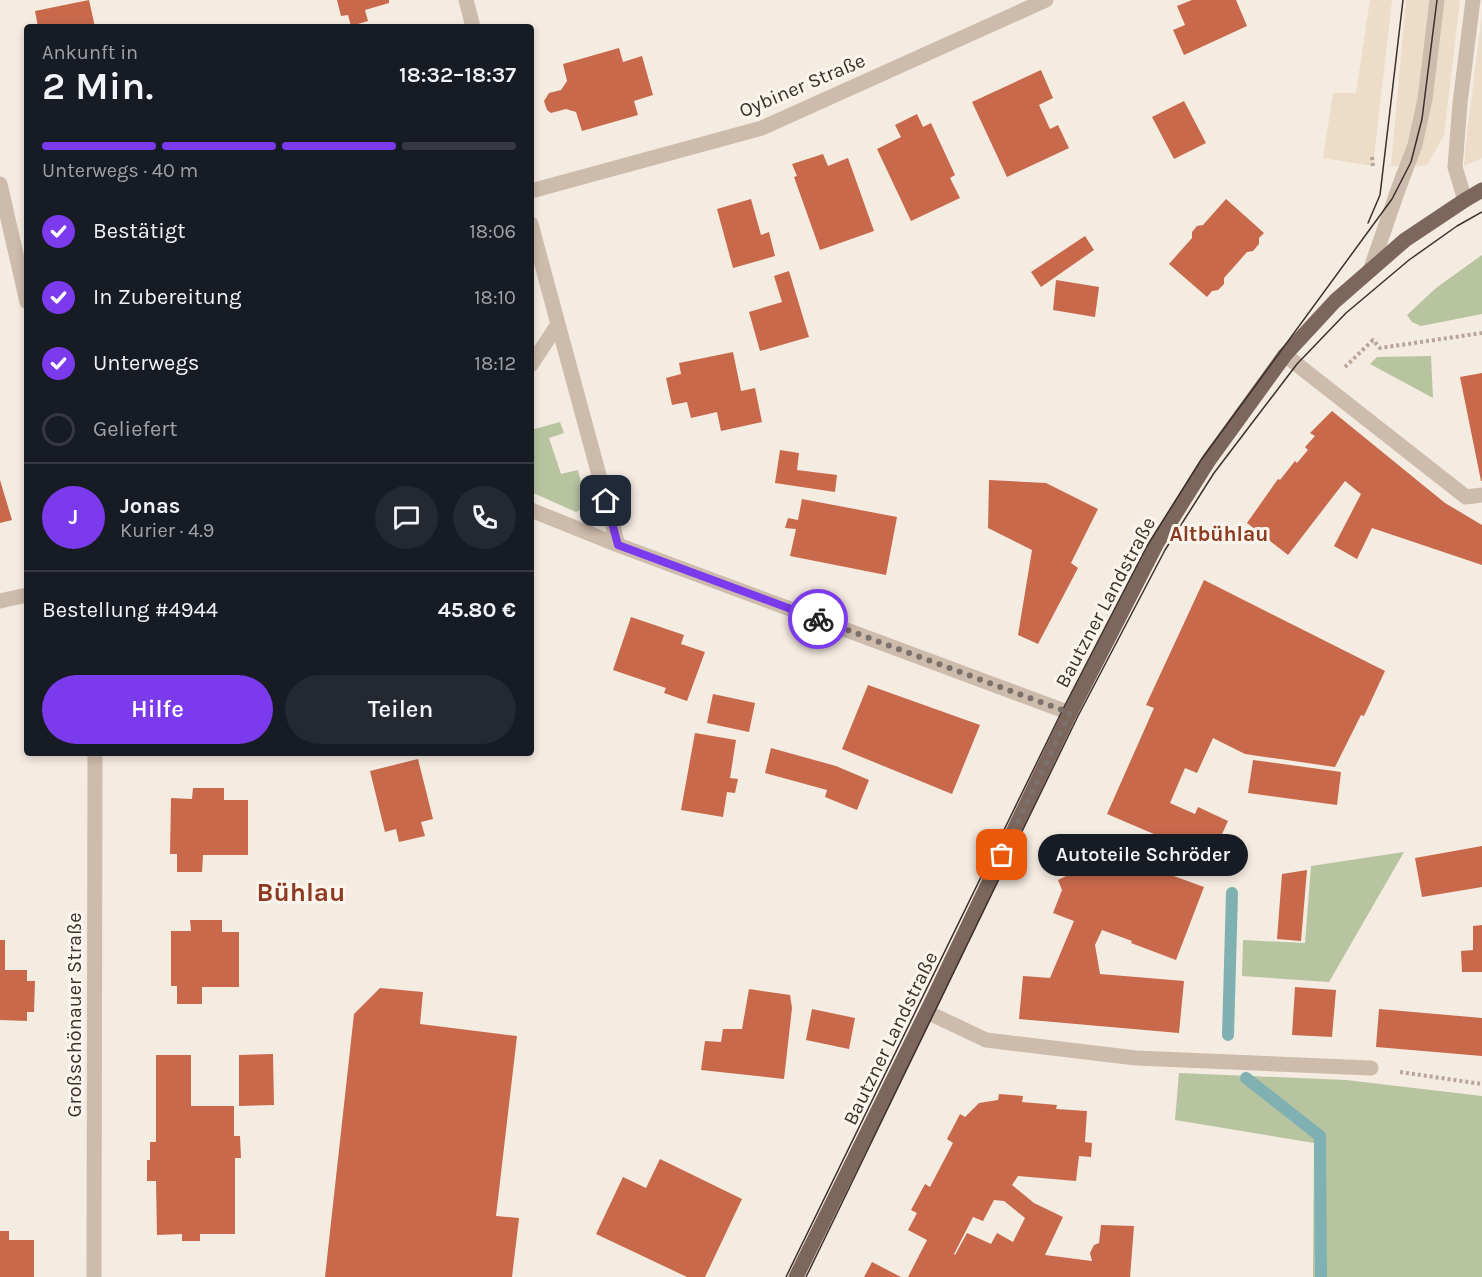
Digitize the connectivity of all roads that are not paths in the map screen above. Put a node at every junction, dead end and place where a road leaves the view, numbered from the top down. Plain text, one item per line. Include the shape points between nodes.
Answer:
1 (465, 0) edge
2 (1046, 0) edge
3 (1437, 0) edge
4 (1473, 0) edge
5 (473, 24) edge
6 (0, 184) edge
7 (534, 190) edge
8 (1482, 190) edge
9 (1465, 200) junction
10 (534, 235) edge
11 (1371, 268) junction
12 (24, 289) edge
13 (558, 324) junction
14 (1285, 355) junction
15 (534, 360) edge
16 (1482, 495) edge
17 (534, 511) edge
18 (618, 545) junction
19 (24, 596) edge
20 (0, 601) edge
21 (1070, 713) junction
22 (95, 756) edge
23 (927, 1012) junction
24 (1371, 1068) road end
25 (94, 1277) edge
26 (796, 1277) edge

1 - 5 street
2 - 7 street, Oybiner Straße via 762,128
3 - 11 street via 1415,145
4 - 9 street via 1455,167
6 - 12 street
8 - 9 main road, Bautzner Landstraße
9 - 11 main road, Bautzner Landstraße
10 - 13 street
11 - 14 main road, Bautzner Landstraße
13 - 15 street
13 - 18 street
14 - 16 street via 1466,497
14 - 21 main road, Bautzner Landstraße via 1209,460 1157,543
17 - 18 street
18 - 21 street
19 - 20 street
21 - 23 main road, Bautzner Landstraße
22 - 25 street, Großschönauer Straße
23 - 24 street via 998,1042 1137,1058
23 - 26 main road, Bautzner Landstraße

